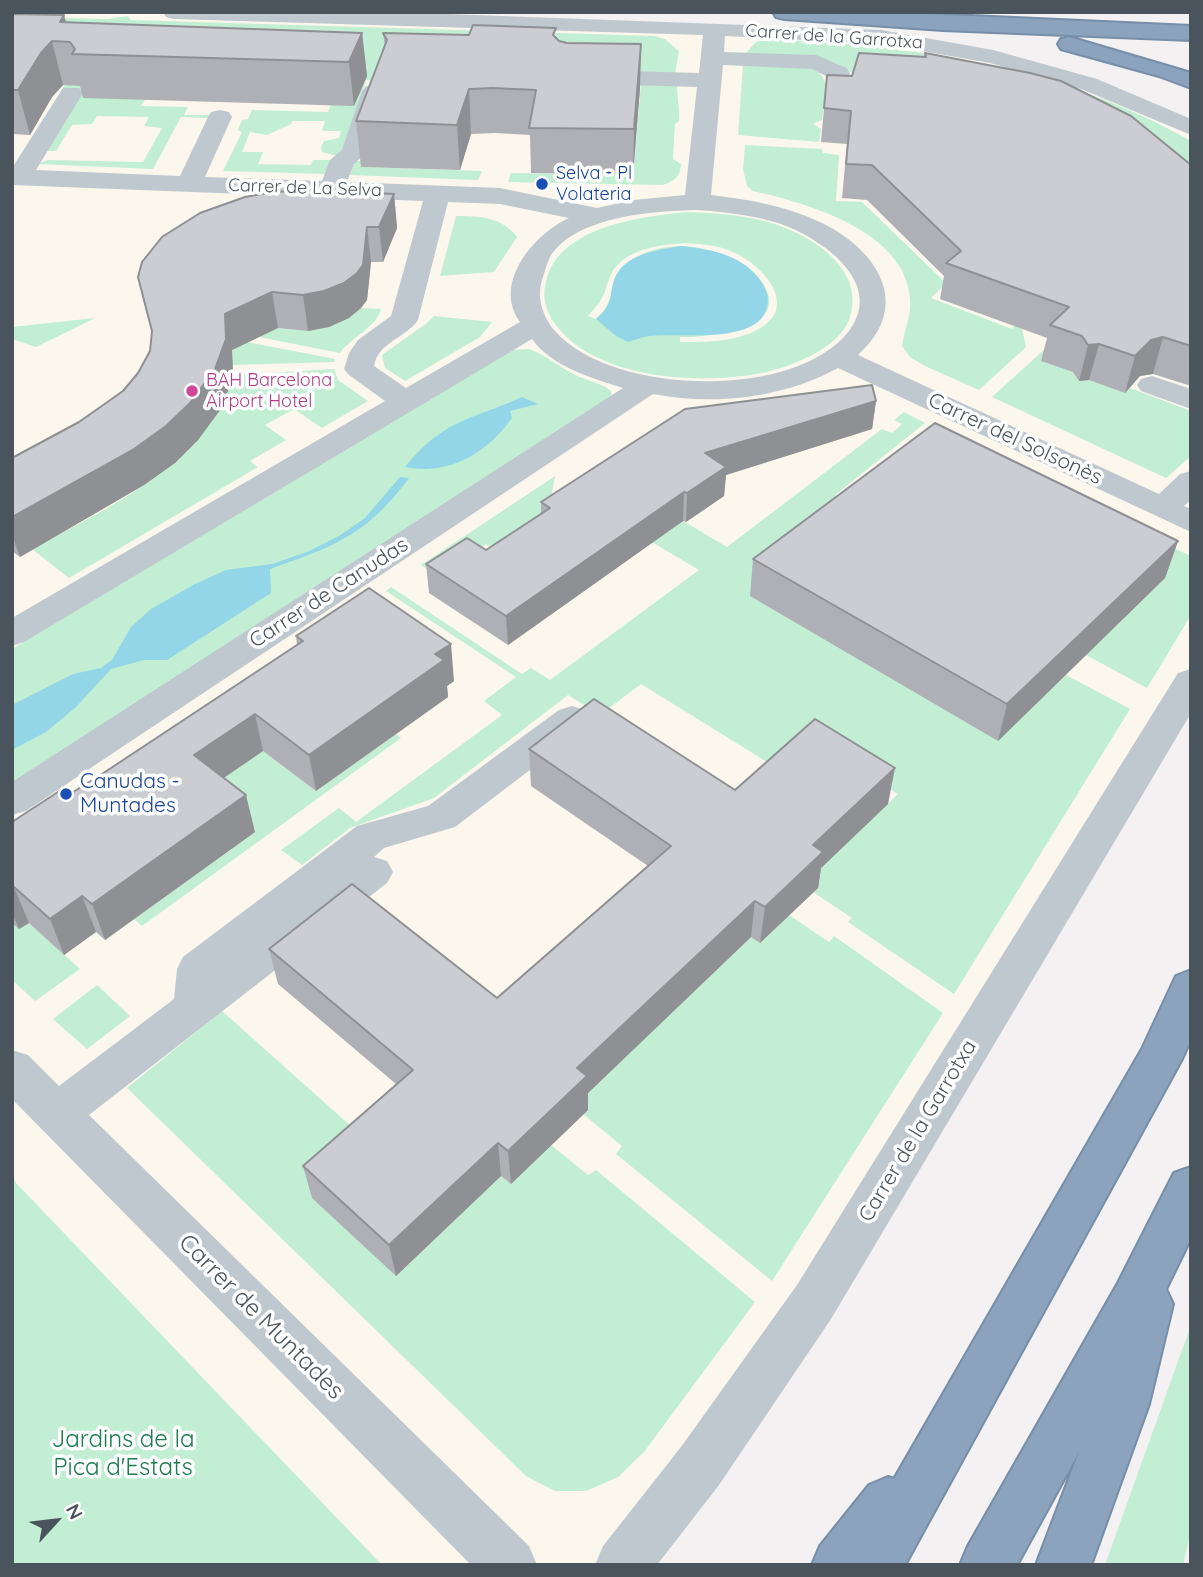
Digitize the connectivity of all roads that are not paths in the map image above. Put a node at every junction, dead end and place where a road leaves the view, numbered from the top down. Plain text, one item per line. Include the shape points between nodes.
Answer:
1 (174, 12) edge
2 (784, 12) edge
3 (1133, 12) edge
4 (1191, 14) edge
5 (943, 23) junction
6 (715, 29) junction
7 (1191, 33) edge
8 (711, 69) junction
9 (568, 77) edge
10 (1191, 81) edge
11 (377, 83) edge
12 (71, 93) edge
13 (839, 99) edge
14 (220, 117) dead end
15 (194, 120) dead end
16 (1191, 128) edge
17 (16, 177) edge
18 (163, 183) junction
19 (189, 184) junction
20 (332, 189) junction
21 (438, 193) junction
22 (697, 202) junction
23 (597, 216) junction
24 (534, 326) junction
25 (838, 357) junction
26 (1152, 385) dead end
27 (646, 386) junction
28 (1191, 400) edge
29 (406, 402) junction
30 (1191, 481) edge
31 (1177, 515) edge
32 (12, 634) edge
33 (1191, 682) edge
34 (577, 715) edge
35 (12, 802) edge
36 (373, 872) dead end
37 (1191, 988) edge
38 (195, 1007) junction
39 (12, 1069) edge
40 (57, 1114) junction
41 (1191, 1188) edge
42 (1163, 1248) junction
43 (960, 1415) junction
44 (510, 1565) edge
45 (622, 1565) edge
46 (839, 1565) edge
47 (875, 1565) edge
48 (987, 1565) edge
49 (1063, 1565) edge

1 - 6 street, Carrer de la Garrotxa
2 - 5 highway
3 - 4 highway
5 - 7 highway
5 - 10 highway via 1097,50
6 - 8 street
6 - 16 street, Carrer de la Garrotxa via 881,37 947,47 1089,84
8 - 9 street
8 - 13 street via 816,62 839,73
8 - 22 street
11 - 20 street via 353,154 343,160
12 - 17 street
14 - 19 street
15 - 18 street
17 - 18 street, Carrer de La Selva
18 - 19 street, Carrer de La Selva
19 - 20 street, Carrer de La Selva
20 - 21 street, Carrer de La Selva
21 - 23 street, Carrer de La Selva via 500,196
21 - 29 street via 404,320 366,347 359,358 359,369 368,378
22 - 23 street
22 - 25 street via 787,216 824,233 853,254 870,280 874,306 863,333
23 - 24 street via 565,232 540,252 526,275 524,301
24 - 27 street via 560,351 598,372
24 - 29 street
25 - 27 street via 789,379 752,388 699,391
25 - 31 street, Carrer del Solsonès via 951,424
26 - 28 street
27 - 35 street, Carrer de Canudas
29 - 32 street
30 - 31 street
33 - 45 street, Carrer de la Garrotxa via 814,1302 701,1466
34 - 38 street via 441,817 371,837 198,969
36 - 38 street
37 - 43 highway via 1160,1059
38 - 40 street
39 - 40 street, Carrer de Muntades
40 - 44 street, Carrer de Muntades
41 - 42 highway
42 - 48 highway
42 - 49 highway via 1123,1404
43 - 46 highway
43 - 47 highway

